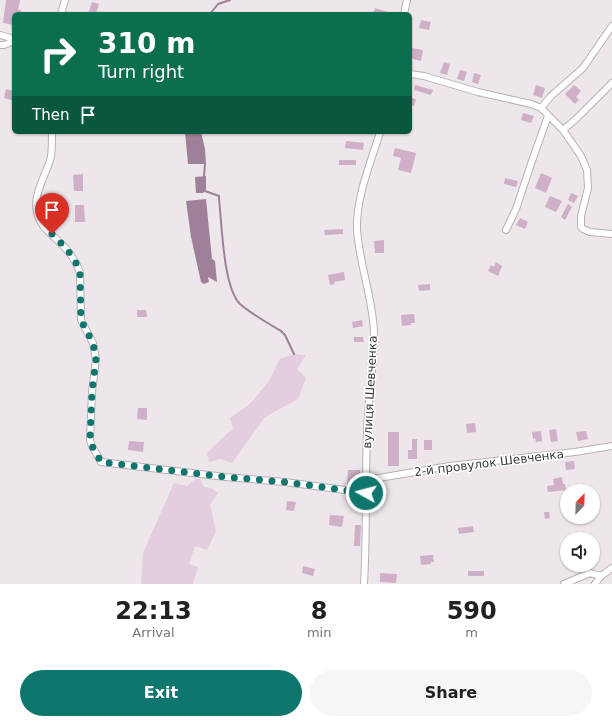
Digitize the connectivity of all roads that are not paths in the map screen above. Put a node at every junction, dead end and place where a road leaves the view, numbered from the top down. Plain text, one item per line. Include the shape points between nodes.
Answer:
1 (65, 0) edge
2 (407, 0) edge
3 (61, 12) edge
4 (404, 12) edge
5 (612, 26) edge
6 (0, 35) edge
7 (12, 39) edge
8 (12, 41) edge
9 (0, 45) edge
10 (412, 74) edge
11 (612, 83) edge
12 (541, 108) junction
13 (548, 116) junction
14 (563, 130) junction
15 (52, 134) edge
16 (379, 134) edge
17 (506, 230) dead end
18 (612, 234) edge
19 (612, 446) edge
20 (367, 480) junction
21 (366, 493) junction
22 (612, 568) edge
23 (601, 576) junction
24 (364, 584) edge
25 (564, 584) edge
26 (595, 584) edge

1 - 3 street
2 - 4 street
5 - 12 street via 583,68
6 - 7 street
8 - 9 street
10 - 12 street
11 - 14 street
12 - 13 street
13 - 14 street
13 - 17 street via 516,209
14 - 18 street via 581,156 587,170 588,188 581,227 590,232
15 - 21 street via 50,157 37,197 37,212 43,226 66,248 80,273 81,320 93,343 96,359 90,440 101,462
16 - 20 street, вулиця Шевченка via 358,216 359,246 374,331 367,424
19 - 20 street, 2-й провулок Шевченка via 450,466
20 - 21 street, вулиця Шевченка
21 - 24 street, вулиця Шевченка
22 - 23 street
23 - 25 street via 590,573
23 - 26 street

